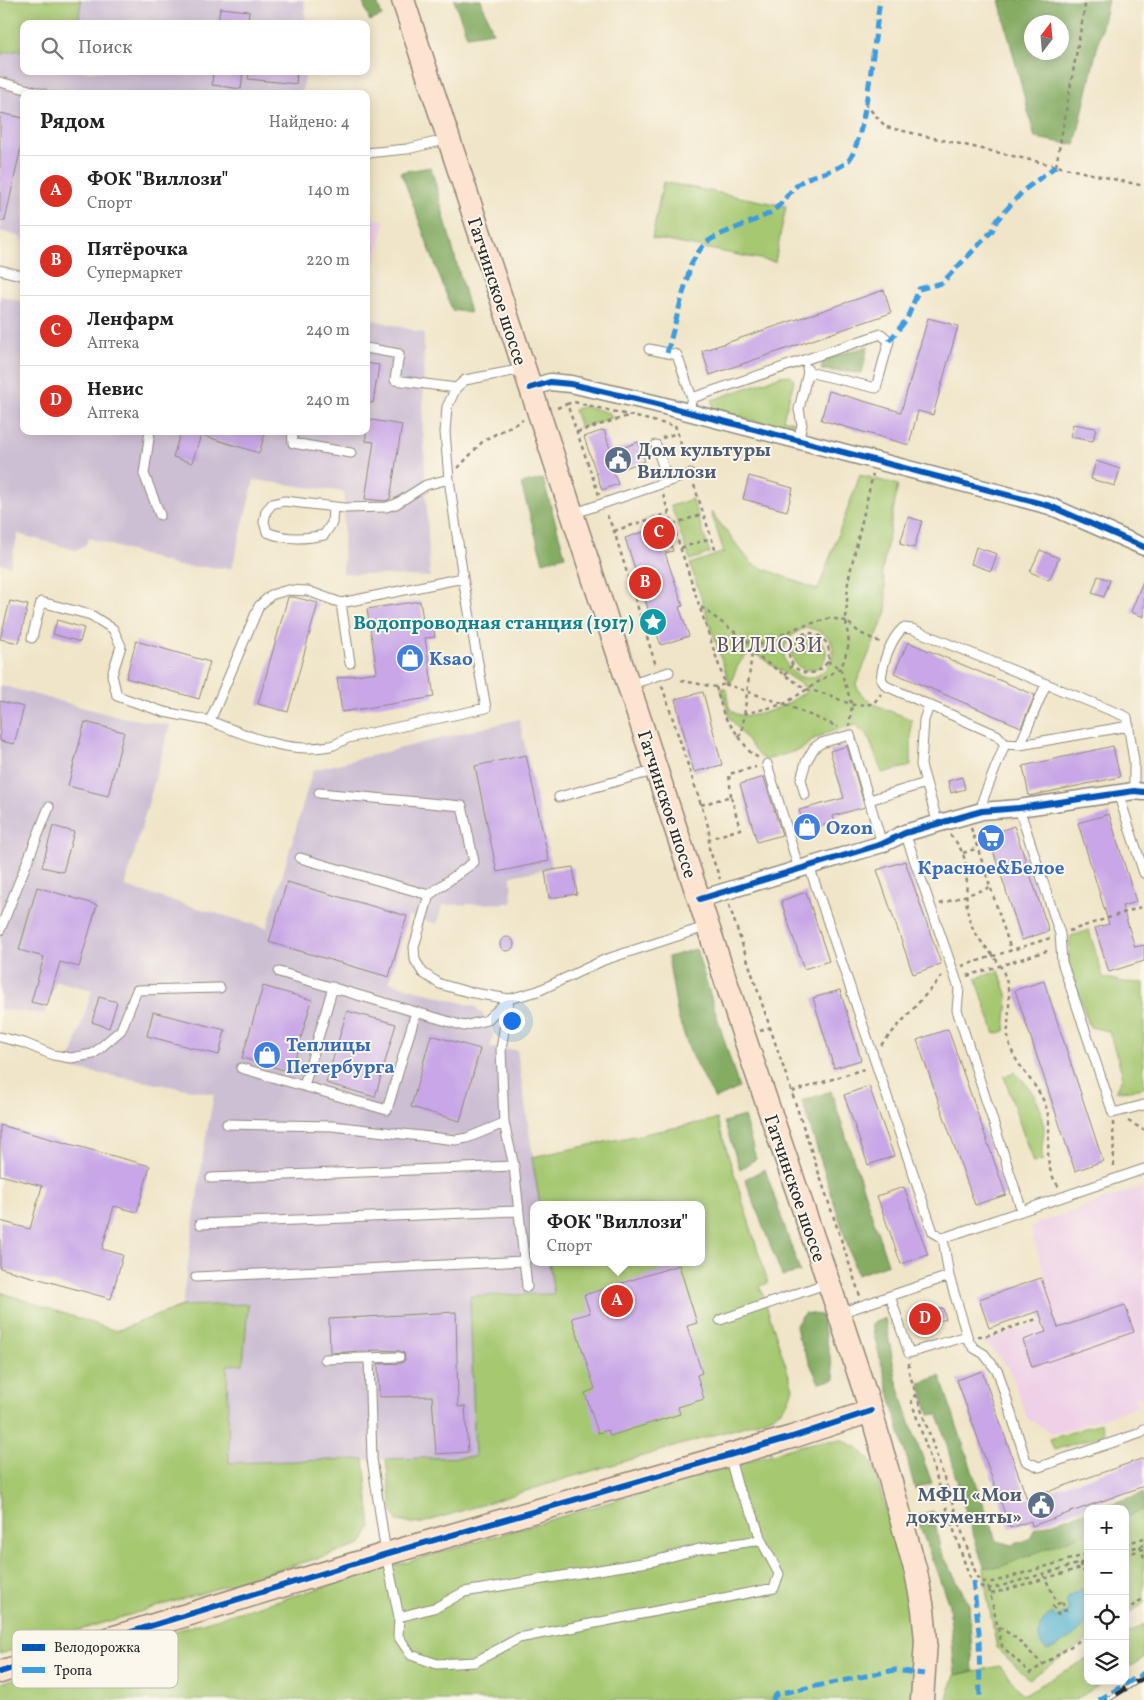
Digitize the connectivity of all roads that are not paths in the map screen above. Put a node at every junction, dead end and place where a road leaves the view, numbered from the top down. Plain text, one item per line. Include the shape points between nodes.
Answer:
1 (403, 0) edge
2 (0, 82) edge
3 (29, 90) edge
4 (449, 139) junction
5 (370, 153) edge
6 (0, 270) edge
7 (20, 275) edge
8 (370, 349) edge
9 (649, 349) dead end
10 (804, 360) junction
11 (808, 372) junction
12 (527, 378) junction
13 (456, 388) junction
14 (690, 405) junction
15 (149, 435) edge
16 (292, 435) edge
17 (798, 440) junction
18 (658, 442) road end
19 (351, 453) dead end
20 (690, 474) dead end
21 (449, 479) junction
22 (664, 482) junction
23 (333, 507) junction
24 (572, 514) junction
25 (160, 515) dead end
26 (1144, 547) edge
27 (463, 578) junction
28 (341, 603) junction
29 (32, 638) dead end
30 (350, 663) dead end
31 (670, 675) road end
32 (1046, 684) junction
33 (629, 685) junction
34 (930, 706) junction
35 (210, 720) junction
36 (1128, 726) junction
37 (1005, 744) junction
38 (1020, 745) junction
39 (767, 764) road end
40 (657, 770) junction
41 (926, 783) junction
42 (1132, 792) edge
43 (319, 793) dead end
44 (805, 796) dead end
45 (559, 797) dead end
46 (869, 800) junction
47 (49, 807) dead end
48 (1019, 808) junction
49 (982, 811) junction
50 (938, 824) junction
51 (905, 833) junction
52 (882, 844) junction
53 (300, 858) dead end
54 (804, 867) junction
55 (1144, 873) edge
56 (429, 896) junction
57 (700, 899) junction
58 (708, 926) junction
59 (0, 930) edge
60 (279, 972) dead end
61 (334, 987) junction
62 (220, 988) dead end
63 (509, 999) junction
64 (416, 1012) junction
65 (0, 1037) edge
66 (241, 1068) dead end
67 (304, 1086) junction
68 (1144, 1104) edge
69 (504, 1122) junction
70 (227, 1124) dead end
71 (514, 1166) junction
72 (1144, 1169) edge
73 (211, 1178) dead end
74 (1022, 1210) junction
75 (518, 1211) junction
76 (200, 1224) dead end
77 (943, 1238) junction
78 (525, 1261) junction
79 (949, 1276) junction
80 (196, 1277) dead end
81 (828, 1283) junction
82 (527, 1287) dead end
83 (890, 1296) junction
84 (839, 1314) junction
85 (720, 1320) dead end
86 (967, 1336) junction
87 (399, 1357) dead end
88 (369, 1358) junction
89 (325, 1359) dead end
90 (871, 1411) junction
91 (1144, 1429) edge
92 (729, 1455) junction
93 (761, 1540) junction
94 (386, 1554) junction
95 (399, 1617) junction
96 (137, 1630) edge
97 (12, 1668) edge
98 (0, 1672) edge
99 (922, 1700) edge

1 - 4 main road, Гатчинское шоссе
2 - 3 lane
4 - 5 lane
4 - 12 main road, Гатчинское шоссе
6 - 7 lane
8 - 13 lane via 400,354 395,380
9 - 14 lane via 677,355
10 - 11 lane
10 - 11 lane via 881,334 889,341 876,388
10 - 14 lane
11 - 17 lane via 799,409 802,425
12 - 13 lane via 465,380
12 - 14 street
12 - 24 main road, Гатчинское шоссе
13 - 21 lane via 446,407
14 - 17 street
15 - 25 lane via 144,474
16 - 19 lane via 293,443
17 - 26 street via 1050,506
18 - 22 lane
20 - 22 lane
21 - 23 lane via 426,485 386,507
21 - 27 lane
22 - 24 lane
23 - 23 lane via 284,501 272,504 266,511 264,522 267,532 276,536 316,537 324,535 332,523
24 - 33 main road, Гатчинское шоссе
27 - 28 lane
27 - 35 lane via 486,708 348,738 332,746 296,748 255,740
28 - 30 lane
28 - 35 lane via 308,591 288,590 271,596 259,606
29 - 35 lane via 41,602 91,615 112,629 121,646 112,675 117,696 164,712
31 - 33 lane via 659,675
32 - 34 lane via 903,628 896,635 882,668 881,679 886,686
32 - 36 lane via 1127,717
32 - 38 lane
33 - 40 main road, Гатчинское шоссе
34 - 37 lane via 997,735
34 - 41 lane via 924,720 921,765
36 - 38 lane
36 - 42 lane via 1134,761
37 - 38 lane
37 - 49 lane via 982,799
39 - 54 lane
40 - 45 lane
40 - 57 main road, Гатчинское шоссе
41 - 46 lane
41 - 50 lane
42 - 48 street
42 - 55 lane
43 - 56 lane via 462,806 474,862
44 - 46 lane via 801,779 814,748 849,733
46 - 52 lane
47 - 59 lane
48 - 49 street
48 - 68 lane via 1060,934 1062,962 1114,1113
49 - 50 street
50 - 51 street
51 - 52 street
51 - 74 lane via 959,988 957,1010
52 - 54 street
53 - 56 lane
54 - 57 street
54 - 77 lane via 933,1232
56 - 63 lane via 414,947 415,960 423,973 440,984
57 - 58 main road, Гатчинское шоссе
58 - 63 lane via 604,960 538,991
58 - 81 main road, Гатчинское шоссе
60 - 61 lane
61 - 64 lane
61 - 67 lane
62 - 65 lane via 136,990 122,1030 93,1054 71,1058 53,1055
63 - 64 lane via 486,1020 464,1026
63 - 69 lane via 501,1049
64 - 67 lane via 387,1110
66 - 67 lane
69 - 70 lane via 456,1140 332,1126
69 - 71 lane
71 - 73 lane
71 - 75 lane
72 - 74 lane
74 - 77 lane
75 - 76 lane
75 - 78 lane
77 - 79 lane
78 - 80 lane
78 - 82 lane
79 - 83 lane
79 - 86 lane
81 - 84 main road, Гатчинское шоссе
81 - 85 lane
83 - 84 lane
83 - 86 lane via 909,1353
84 - 90 main road, Гатчинское шоссе
86 - 91 lane via 971,1346 984,1354 998,1372 1026,1461 1039,1467 1141,1433
87 - 88 lane
88 - 89 lane
88 - 94 lane via 372,1459
90 - 92 main road
90 - 99 main road, Гатчинское шоссе via 924,1609 926,1641
92 - 93 lane via 738,1488
92 - 94 main road
93 - 95 lane via 464,1592 437,1607
93 - 95 lane via 778,1574 774,1588 519,1638 475,1662 437,1664 412,1655 398,1636
94 - 95 lane
94 - 96 main road
97 - 98 main road

